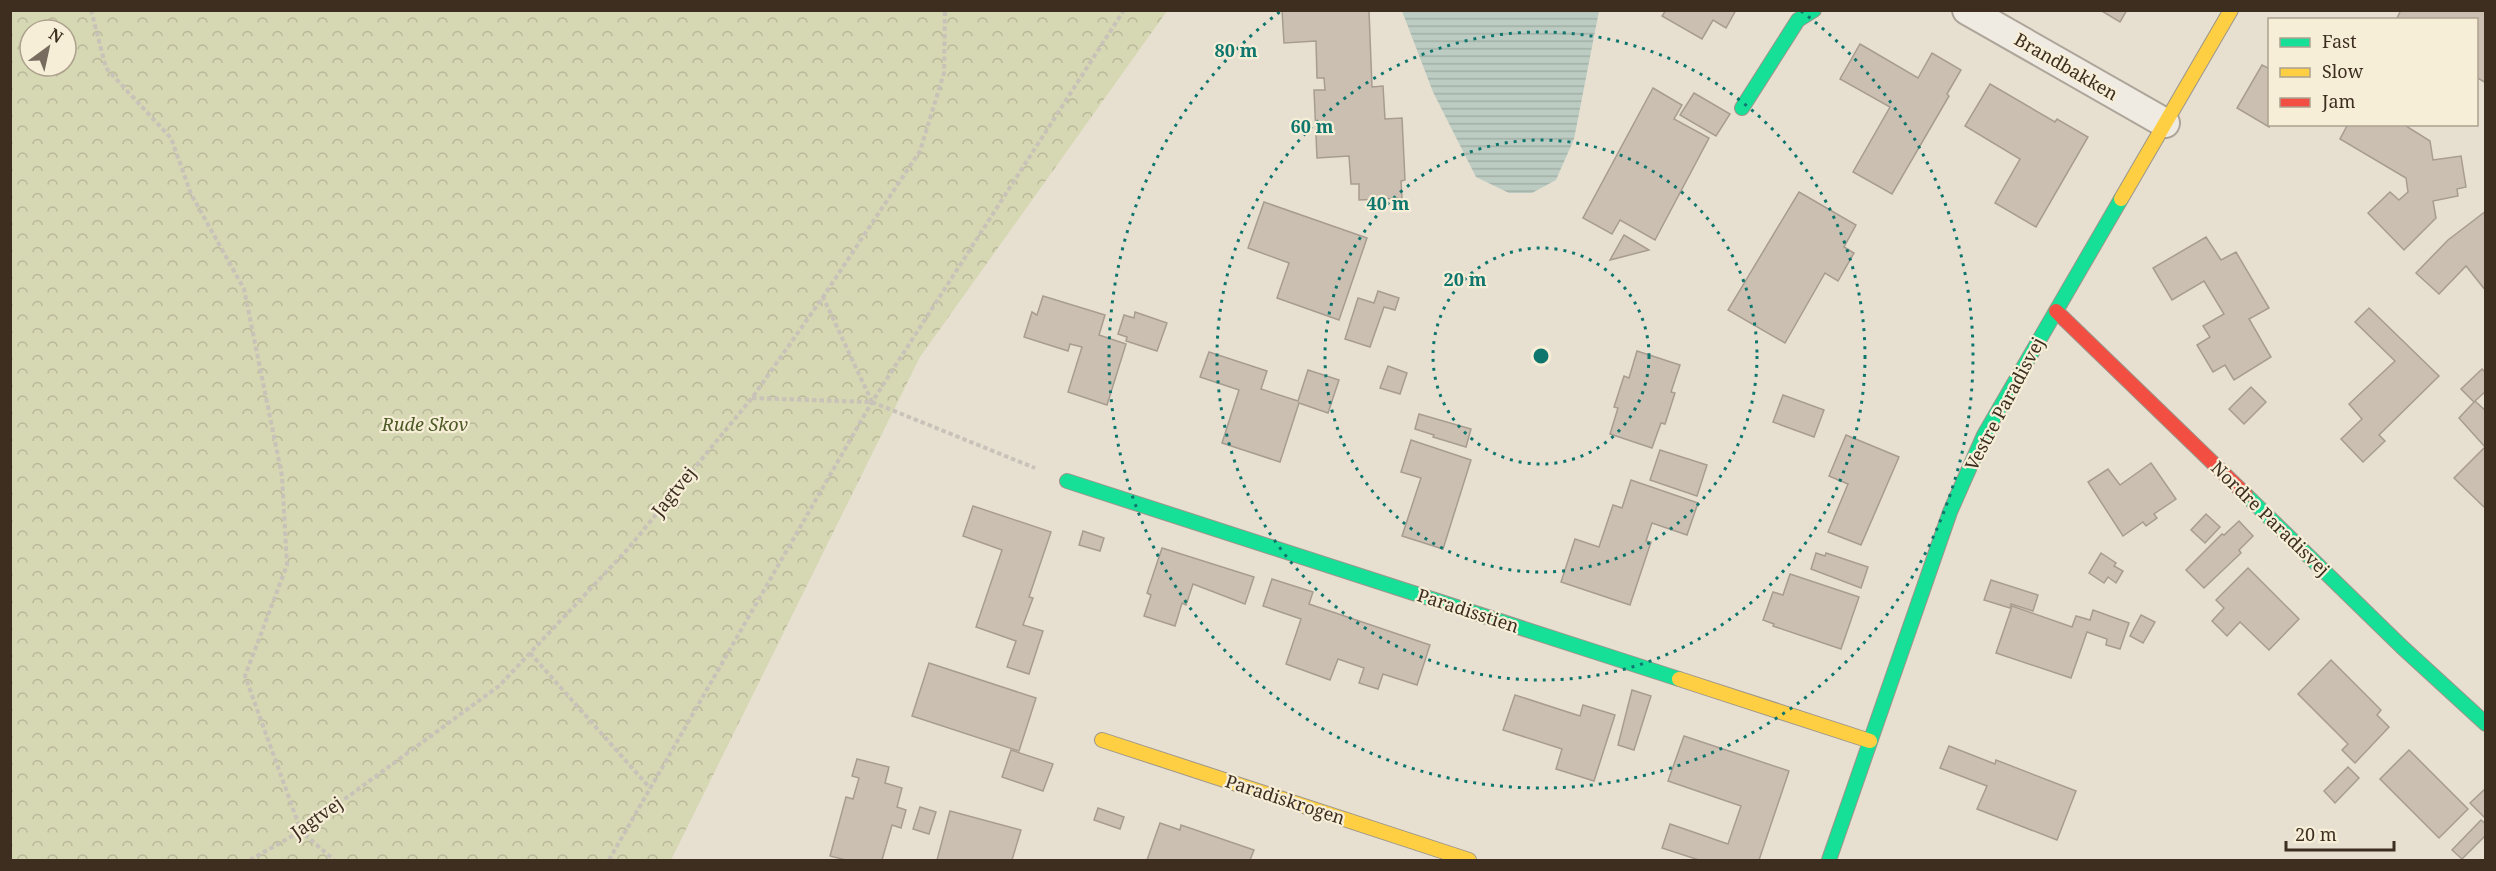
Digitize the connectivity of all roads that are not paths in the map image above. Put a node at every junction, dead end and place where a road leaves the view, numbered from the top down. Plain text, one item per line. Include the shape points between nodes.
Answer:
1 (1814, 10) edge
2 (1967, 10) edge
3 (2231, 10) edge
4 (1743, 108) dead end
5 (2165, 123) junction
6 (2056, 311) junction
7 (1067, 481) road end
8 (2486, 724) edge
9 (1102, 740) dead end
10 (1870, 741) junction
11 (1469, 861) edge
12 (1829, 861) edge

1 - 4 street via 1798,20
2 - 5 street, Brandbakken
3 - 5 street, Vestre Paradisvej
5 - 6 street, Vestre Paradisvej
6 - 8 street, Nordre Paradisvej
6 - 10 street, Vestre Paradisvej via 1984,435 1950,512
7 - 10 street, Paradisstien
9 - 11 street, Paradiskrogen
10 - 12 street, Vestre Paradisvej

